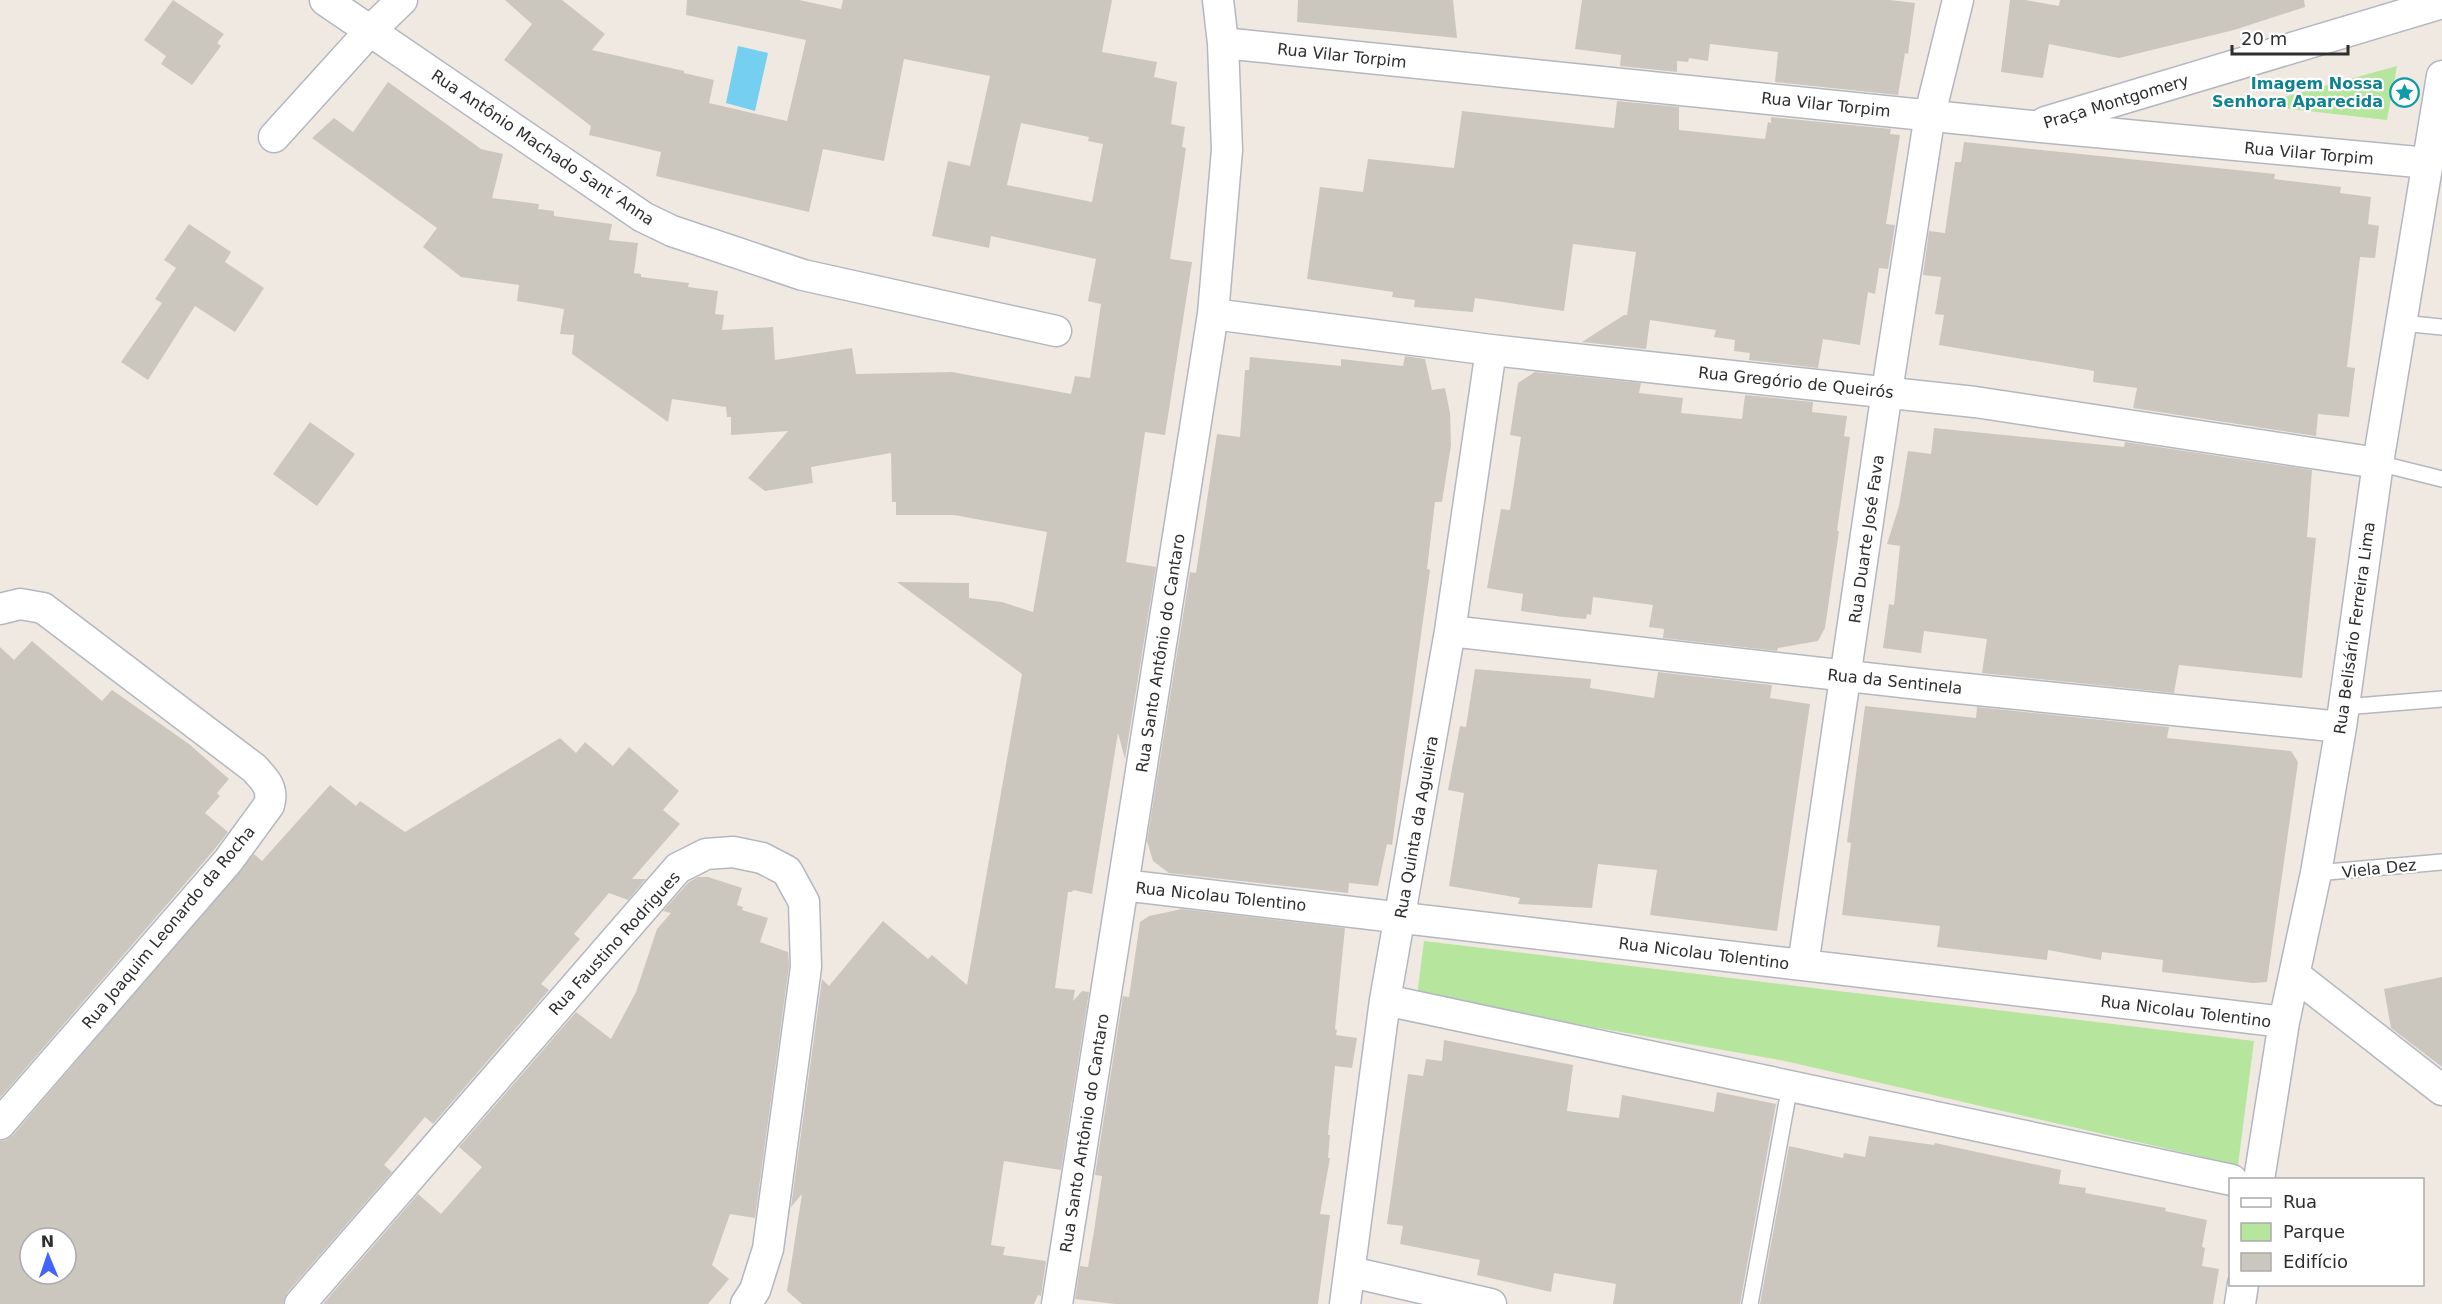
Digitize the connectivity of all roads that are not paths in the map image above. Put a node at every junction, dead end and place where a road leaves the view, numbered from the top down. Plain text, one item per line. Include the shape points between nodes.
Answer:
1 (324, 0) edge
2 (402, 0) edge
3 (1218, 0) edge
4 (1958, 0) edge
5 (2442, 3) edge
6 (369, 31) junction
7 (1223, 43) junction
8 (2441, 87) edge
9 (1930, 114) junction
10 (2031, 126) junction
11 (274, 137) dead end
12 (2428, 164) junction
13 (1213, 314) junction
14 (2402, 323) junction
15 (2442, 327) edge
16 (1056, 331) dead end
17 (1491, 350) junction
18 (1887, 391) junction
19 (2378, 463) junction
20 (2442, 479) edge
21 (0, 609) edge
22 (1450, 631) junction
23 (1846, 675) junction
24 (2442, 699) edge
25 (2342, 717) junction
26 (2442, 862) edge
27 (2316, 873) junction
28 (1123, 885) junction
29 (1401, 916) junction
30 (1803, 965) junction
31 (2295, 975) junction
32 (1385, 1000) junction
33 (2284, 1022) junction
34 (1790, 1085) junction
35 (2442, 1090) edge
36 (0, 1124) edge
37 (2229, 1178) edge
38 (2259, 1178) edge
39 (1351, 1272) junction
40 (2243, 1286) edge
41 (300, 1304) edge
42 (746, 1304) edge
43 (1057, 1304) edge
44 (1345, 1304) edge
45 (1491, 1304) edge
46 (1750, 1304) edge
47 (2240, 1304) edge

1 - 6 street, Rua Antônio Machado Sant´Anna
2 - 6 street
3 - 7 street, Rua Santo Antônio do Cantaro
4 - 9 street, Rua Duarte José Fava
5 - 10 street, Praça Montgomery
6 - 11 street
6 - 16 street, Rua Antônio Machado Sant´Anna via 643,217 672,231 803,275
7 - 9 street, Rua Vilar Torpim
7 - 13 street, Rua Santo Antônio do Cantaro via 1227,150
8 - 12 street, Rua Belisário Ferreira Lima
9 - 10 street, Rua Vilar Torpim
9 - 18 street, Rua Duarte José Fava
10 - 12 street, Rua Vilar Torpim
12 - 14 street, Rua Belisário Ferreira Lima
13 - 17 street, Rua Gregório de Queirós
13 - 28 street, Rua Santo Antônio do Cantaro
14 - 15 lane
14 - 19 street, Rua Belisário Ferreira Lima
17 - 18 street, Rua Gregório de Queirós
17 - 22 street, Rua Quinta da Aguieira
18 - 19 street, Rua Gregório de Queirós
18 - 23 street, Rua Duarte José Fava
19 - 20 lane
19 - 25 street, Rua Belisário Ferreira Lima
21 - 36 street, Rua Joaquim Leonardo da Rocha via 21,604 43,608 254,768 268,783 272,798 228,861
22 - 23 street, Rua da Sentinela
22 - 29 street, Rua Quinta da Aguieira
23 - 25 street, Rua da Sentinela
23 - 30 street, Rua Duarte José Fava
24 - 25 lane
25 - 27 street, Rua Belisário Ferreira Lima
26 - 27 lane, Viela Dez
27 - 31 street, Rua Belisário Ferreira Lima
28 - 29 street, Rua Nicolau Tolentino
28 - 43 street, Rua Santo Antônio do Cantaro
29 - 30 street, Rua Nicolau Tolentino
29 - 32 street, Rua Quinta da Aguieira
30 - 33 street, Rua Nicolau Tolentino
31 - 33 street, Rua Belisário Ferreira Lima
31 - 35 street
32 - 34 street
32 - 39 street, Rua Quinta da Aguieira
33 - 38 street, Rua Belisário Ferreira Lima
34 - 37 street
34 - 46 lane
39 - 44 street, Rua Quinta da Aguieira
39 - 45 street
40 - 47 street
41 - 42 street, Rua Faustino Rodrigues via 678,868 706,854 733,852 762,858 787,872 804,902 806,956 768,1249 755,1290

